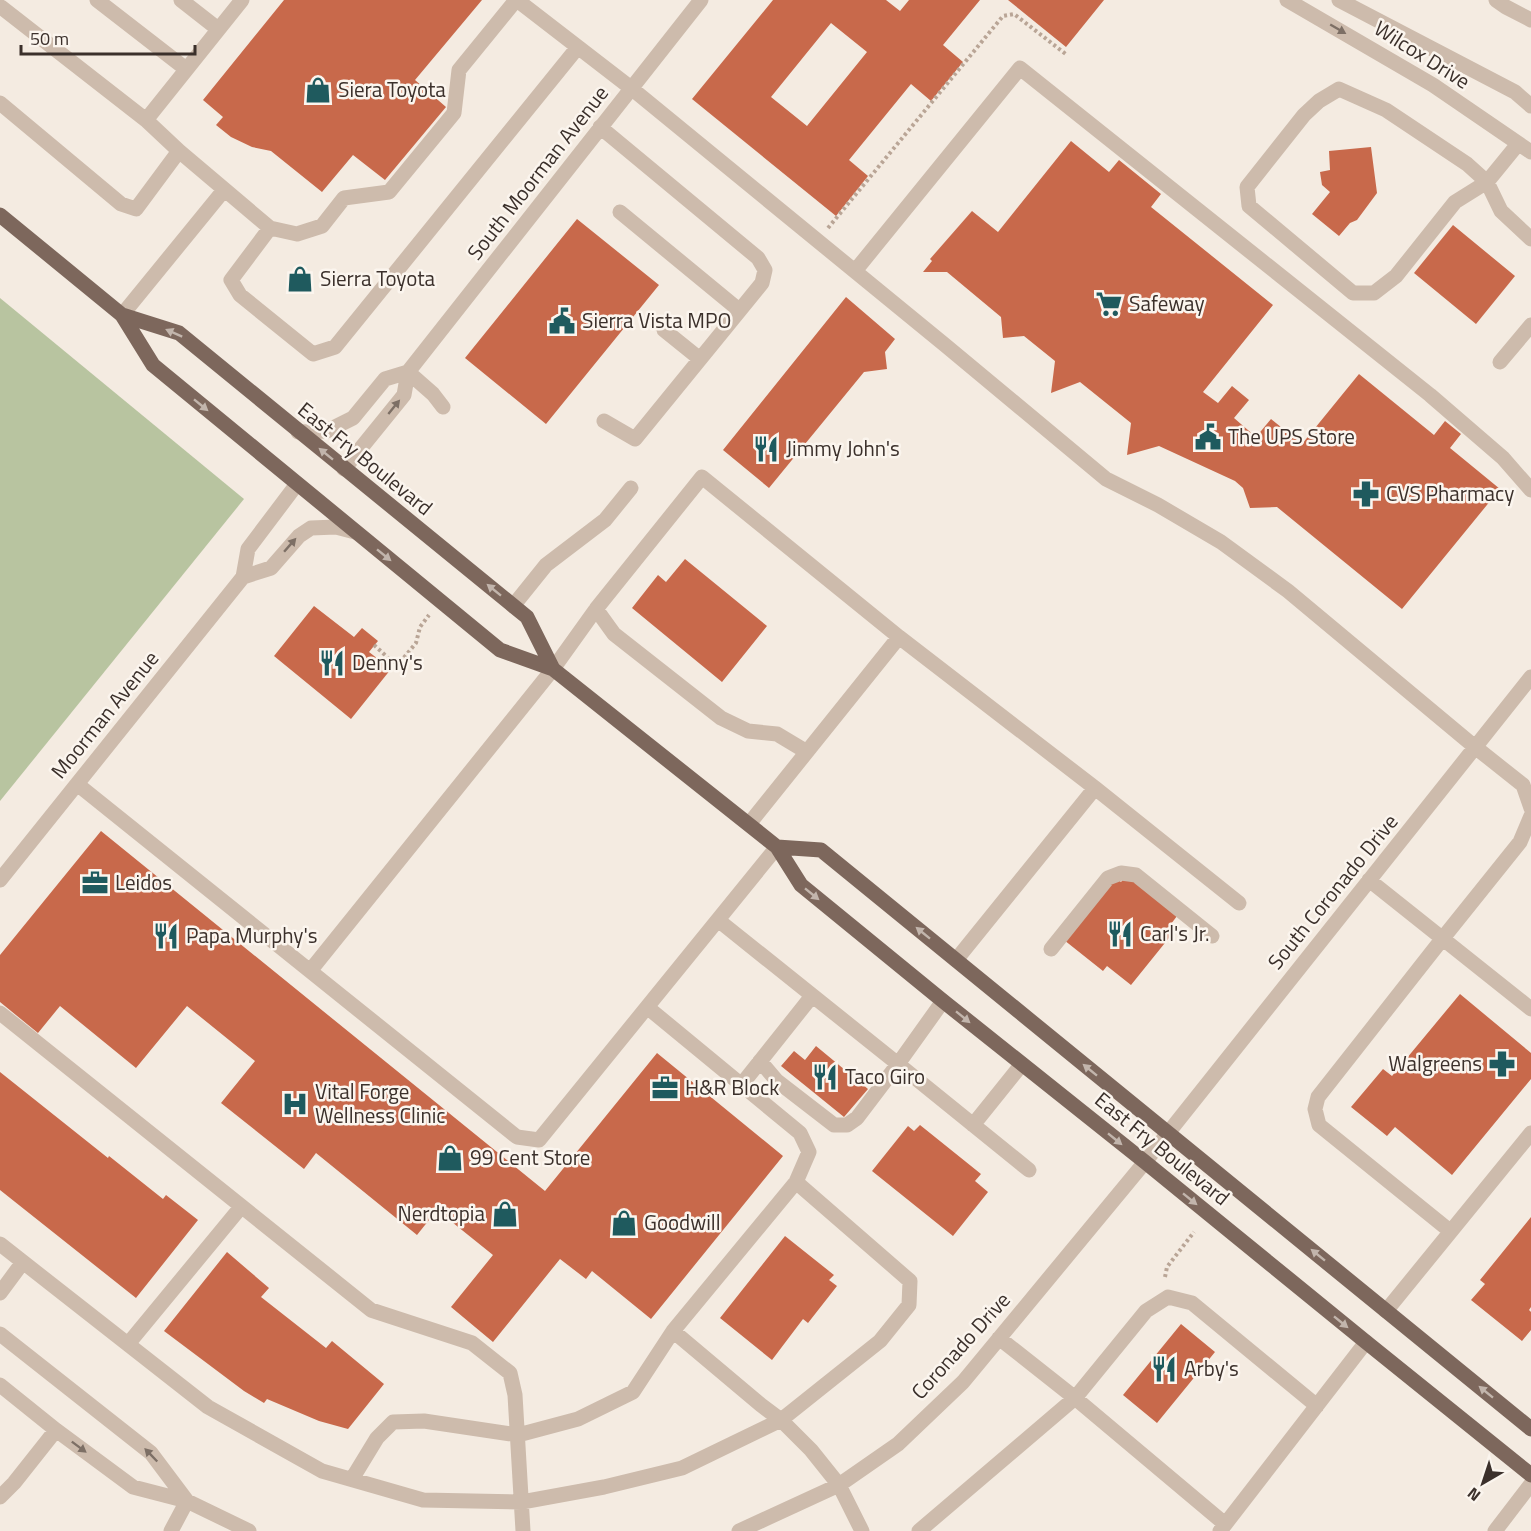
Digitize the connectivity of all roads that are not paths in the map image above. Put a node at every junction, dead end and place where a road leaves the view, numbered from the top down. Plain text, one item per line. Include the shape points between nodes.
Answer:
1 (97, 0) edge
2 (181, 0) edge
3 (242, 0) edge
4 (516, 0) edge
5 (701, 0) edge
6 (1287, 0) edge
7 (1339, 0) edge
8 (1496, 0) edge
9 (3, 5) edge
10 (1531, 20) edge
11 (218, 29) junction
12 (579, 47) junction
13 (186, 69) junction
14 (631, 88) junction
15 (0, 103) edge
16 (1531, 105) edge
17 (146, 120) junction
18 (600, 127) junction
19 (1525, 148) edge
20 (179, 151) junction
21 (1487, 182) junction
22 (224, 190) junction
23 (621, 212) dead end
24 (0, 215) edge
25 (270, 228) junction
26 (1531, 239) edge
27 (855, 271) junction
28 (739, 310) junction
29 (122, 315) junction
30 (1531, 325) edge
31 (664, 330) dead end
32 (700, 359) junction
33 (1500, 362) dead end
34 (408, 372) junction
35 (443, 407) dead end
36 (604, 421) dead end
37 (298, 432) junction
38 (344, 469) junction
39 (297, 484) junction
40 (631, 488) dead end
41 (1531, 490) edge
42 (355, 532) junction
43 (243, 577) junction
44 (513, 606) junction
45 (596, 609) junction
46 (899, 637) junction
47 (553, 669) junction
48 (1531, 677) edge
49 (1475, 747) junction
50 (807, 752) junction
51 (77, 784) junction
52 (1095, 788) junction
53 (1531, 808) edge
54 (1531, 816) edge
55 (749, 824) junction
56 (777, 847) junction
57 (0, 880) edge
58 (1369, 880) junction
59 (1239, 903) dead end
60 (718, 920) junction
61 (1212, 936) dead end
62 (1443, 938) junction
63 (1051, 949) dead end
64 (956, 960) junction
65 (310, 971) junction
66 (812, 996) junction
67 (943, 1001) junction
68 (647, 1007) junction
69 (1531, 1009) edge
70 (0, 1012) edge
71 (760, 1061) junction
72 (898, 1064) junction
73 (1022, 1064) junction
74 (742, 1084) junction
75 (974, 1125) junction
76 (1168, 1133) junction
77 (1531, 1133) edge
78 (1145, 1162) junction
79 (1029, 1170) dead end
80 (796, 1182) junction
81 (242, 1207) junction
82 (1450, 1231) junction
83 (0, 1244) edge
84 (23, 1262) junction
85 (0, 1293) edge
86 (1386, 1311) junction
87 (673, 1331) junction
88 (0, 1334) edge
89 (999, 1338) junction
90 (1366, 1342) junction
91 (128, 1344) junction
92 (0, 1385) edge
93 (1075, 1398) junction
94 (1317, 1406) junction
95 (781, 1420) junction
96 (1531, 1429) edge
97 (56, 1430) junction
98 (518, 1435) junction
99 (1531, 1475) edge
100 (352, 1479) junction
101 (1531, 1484) edge
102 (838, 1485) junction
103 (0, 1497) edge
104 (187, 1501) junction
105 (522, 1502) junction
106 (1223, 1528) edge
107 (171, 1531) edge
108 (249, 1531) edge
109 (523, 1531) edge
110 (739, 1531) edge
111 (862, 1531) edge
112 (920, 1531) edge
113 (1495, 1531) edge

1 - 13 street
2 - 11 street
3 - 11 street
4 - 12 street
4 - 25 street via 459,70 454,113 389,192 344,198 322,226 297,234
5 - 14 street, South Moorman Avenue
6 -> 19 street, Wilcox Drive via 1434,85
7 - 16 street, Wilcox Drive via 1515,92
8 - 10 street
9 - 17 street
11 - 13 street
12 - 14 street
12 - 25 street via 335,347 313,354 240,295 231,280
13 - 17 street
14 - 18 street, South Moorman Avenue
14 - 27 street
15 - 20 street via 121,204 136,209
17 - 20 street
18 - 28 street via 758,258 765,270 762,283
18 - 34 street, South Moorman Avenue
19 - 21 street
20 - 22 street
21 - 21 street via 1467,164 1386,110 1339,88 1304,115 1247,187 1250,206 1353,293 1364,293 1374,292 1395,276 1455,202
21 - 26 street via 1501,211
22 - 25 street
22 - 29 street
23 - 28 street
24 - 29 main road, East Fry Boulevard
27 - 41 street via 1020,68 1430,395 1503,458
27 - 49 street via 1106,479 1221,542 1288,591
28 - 32 street
37 -> 29 main road, East Fry Boulevard via 179,333
29 -> 39 main road, East Fry Boulevard via 153,365
30 - 33 street
31 - 32 street
32 - 36 street via 635,439
34 - 35 street
34 - 37 street, South Moorman Avenue via 385,379 352,418 327,431
38 -> 34 street, South Moorman Avenue via 404,395
38 -> 37 main road, East Fry Boulevard
44 -> 38 main road, East Fry Boulevard
39 - 42 main road, East Fry Boulevard
39 - 43 street, Moorman Avenue via 248,549
40 - 44 street via 605,520 546,565
43 -> 42 street via 271,568 311,528 336,527
42 -> 47 main road, East Fry Boulevard via 500,650
43 - 51 street, Moorman Avenue
44 - 47 main road, East Fry Boulevard via 527,617
45 - 46 street via 702,477
45 - 47 street
45 - 50 street via 614,634 721,718 748,731 777,734
46 - 50 street
46 - 52 street
47 - 55 main road, East Fry Boulevard
47 - 65 street
48 - 49 street, South Coronado Drive
49 - 53 street via 1523,785
49 - 58 street, South Coronado Drive
50 - 55 street
51 - 57 street, Moorman Avenue
51 - 65 street
52 - 59 street
52 - 64 street
54 - 62 street via 1520,842
55 - 56 main road, East Fry Boulevard
56 - 60 street
64 -> 56 main road, East Fry Boulevard via 821,850
56 -> 67 main road, East Fry Boulevard via 801,885
58 - 62 street
58 - 76 street, South Coronado Drive
60 - 66 street
60 - 68 street
61 - 63 street via 1136,875 1121,873 1108,878
62 - 69 street
62 - 82 street via 1318,1097 1315,1109 1319,1125
76 -> 64 main road, East Fry Boulevard
65 - 68 street via 517,1137 539,1140
66 - 71 street
66 - 72 street
67 - 72 street
67 -> 73 main road, East Fry Boulevard
68 - 74 street
70 - 81 street
71 - 72 street via 777,1081 834,1125 847,1125 857,1118
71 - 74 street
72 - 75 street
73 - 75 street
73 -> 78 main road, East Fry Boulevard
74 - 80 street via 800,1132 808,1152
75 - 79 street
76 - 78 street, Coronado Drive
86 -> 76 main road, East Fry Boulevard
77 - 82 street
78 - 89 street, Coronado Drive
78 -> 90 main road, East Fry Boulevard
80 - 87 street
80 - 95 street via 910,1281 909,1305 880,1341
81 - 91 street
81 - 98 street via 371,1310 472,1343 510,1373
82 - 86 street
83 - 84 street
84 - 85 street
84 - 91 street
96 -> 86 main road, East Fry Boulevard
87 - 95 street
87 - 98 street via 633,1392 578,1419
104 -> 88 street via 151,1453
89 - 93 street
89 - 102 street, Coronado Drive via 963,1382 898,1444
90 - 94 street
90 - 99 main road, East Fry Boulevard
91 - 100 street via 208,1407 322,1471
92 - 97 street
93 - 94 street via 1146,1311 1168,1297 1192,1303
93 - 106 street
93 - 112 street
94 - 106 street
95 - 102 street
95 - 105 street via 682,1468
97 - 103 street
97 -> 104 street via 134,1487
98 - 100 street via 424,1421 393,1422 377,1438
98 - 105 street
100 - 105 street via 423,1500
101 - 113 street
102 - 110 street, Coronado Drive
102 - 111 street
104 - 107 street
104 - 108 street
105 - 109 street

